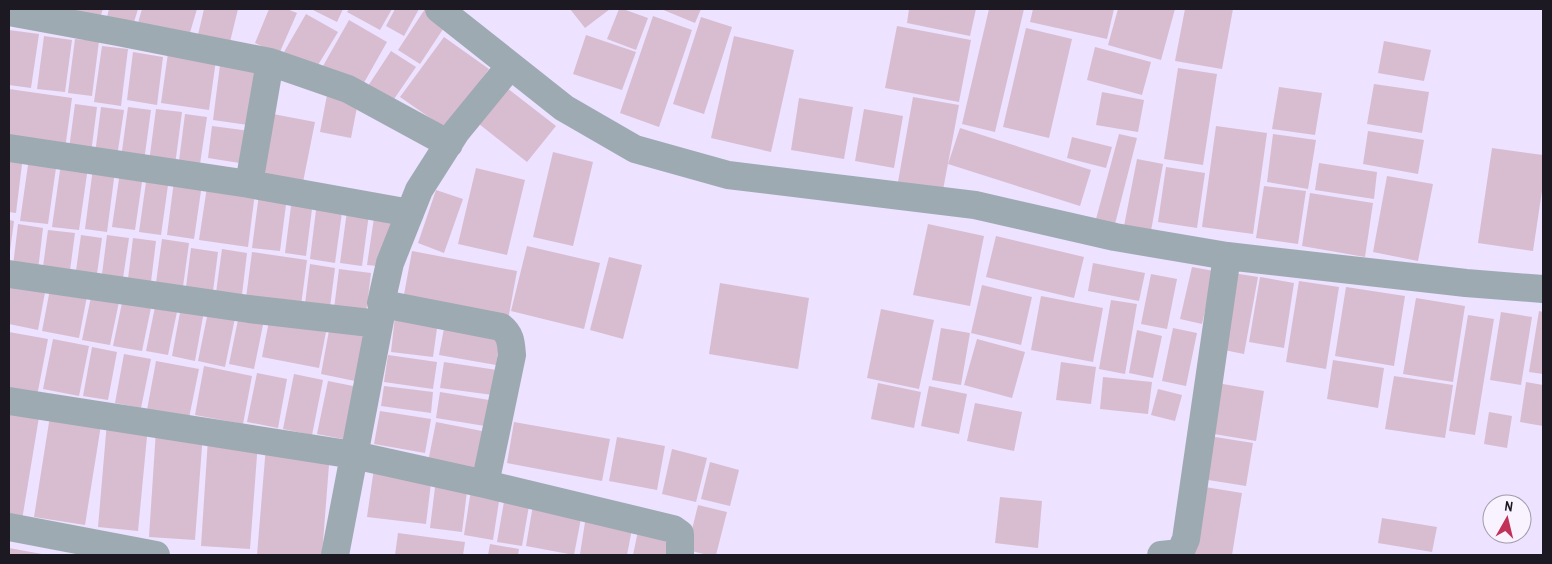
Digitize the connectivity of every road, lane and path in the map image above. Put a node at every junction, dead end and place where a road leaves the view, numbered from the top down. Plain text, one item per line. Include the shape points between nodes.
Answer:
1 (9, 12) edge
2 (455, 13) edge
3 (270, 62) junction
4 (510, 66) junction
5 (449, 144) junction
6 (9, 148) edge
7 (249, 184) junction
8 (410, 213) junction
9 (1227, 256) junction
10 (9, 274) edge
11 (1543, 289) edge
12 (381, 314) junction
13 (9, 401) edge
14 (354, 455) junction
15 (485, 484) junction
16 (9, 527) edge
17 (156, 555) edge
18 (335, 555) edge
19 (680, 555) edge
20 (1161, 555) edge

1 - 3 street
2 - 4 street
3 - 5 street via 348,89
3 - 7 street
4 - 5 street
4 - 9 street via 564,108 635,149 728,176 975,204 1115,237
5 - 8 street via 418,190
6 - 7 street
7 - 8 street
8 - 12 street via 390,263
9 - 11 street
9 - 20 street via 1186,539 1180,553
10 - 12 street via 249,309
12 - 14 street
12 - 15 street via 501,327 508,332 512,355
13 - 14 street
14 - 15 street
14 - 18 street
15 - 19 street via 673,529 680,534
16 - 17 street

